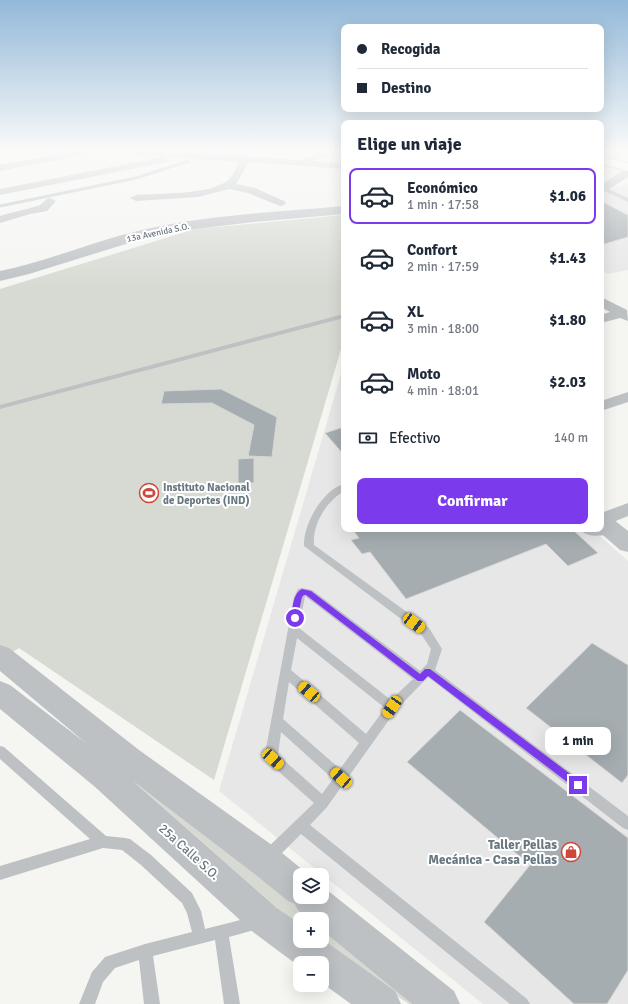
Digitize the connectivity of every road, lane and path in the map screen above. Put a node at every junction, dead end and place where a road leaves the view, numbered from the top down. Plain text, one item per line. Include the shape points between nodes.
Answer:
1 (165, 196) edge
2 (264, 196) edge
3 (619, 196) edge
4 (136, 198) dead end
5 (628, 200) edge
6 (50, 201) dead end
7 (280, 203) dead end
8 (341, 210) edge
9 (0, 220) edge
10 (0, 276) edge
11 (604, 302) edge
12 (625, 315) edge
13 (341, 317) edge
14 (604, 318) edge
15 (628, 397) edge
16 (604, 405) edge
17 (0, 407) edge
18 (341, 488) edge
19 (628, 510) edge
20 (610, 529) edge
21 (592, 532) edge
22 (293, 629) junction
23 (0, 656) edge
24 (286, 672) junction
25 (424, 675) junction
26 (0, 693) edge
27 (392, 707) junction
28 (277, 721) junction
29 (368, 742) junction
30 (0, 751) edge
31 (341, 778) junction
32 (323, 803) junction
33 (628, 824) edge
34 (301, 826) junction
35 (103, 842) junction
36 (264, 860) junction
37 (1, 871) edge
38 (293, 883) edge
39 (318, 904) edge
40 (265, 920) junction
41 (220, 932) junction
42 (200, 937) junction
43 (145, 951) junction
44 (87, 1004) edge
45 (152, 1004) edge
46 (232, 1004) edge
47 (382, 1004) edge
48 (441, 1004) edge
49 (522, 1004) edge

1 - 4 street
2 - 7 street
3 - 5 lane
6 - 9 street via 43,209
8 - 10 street, 13a Avenida S.O. via 170,228
11 - 12 street
12 - 14 street
13 - 17 lane
15 - 16 street
18 - 25 lane via 336,490 321,507 307,539 309,546 425,631 437,649 432,666
19 - 20 street
20 - 21 lane via 604,533
22 - 24 lane
22 - 25 lane via 299,596 302,592 308,593
22 - 27 lane
23 - 36 street via 122,756
24 - 28 lane
24 - 29 lane
25 - 27 lane
25 - 33 lane
26 - 40 street, 25a Calle S.O. via 105,776
27 - 29 lane
28 - 31 lane
28 - 32 lane via 271,754 273,759
29 - 31 lane
30 - 35 lane
31 - 32 lane
32 - 34 lane
34 - 36 lane
34 - 49 lane
35 - 37 lane
35 - 42 lane via 125,844 172,883 187,898 194,911
36 - 38 street
39 - 48 street
40 - 41 lane
40 - 47 street, 25a Calle S.O.
41 - 42 lane
41 - 46 lane
42 - 43 lane
43 - 44 lane via 110,962 97,977
43 - 45 lane

